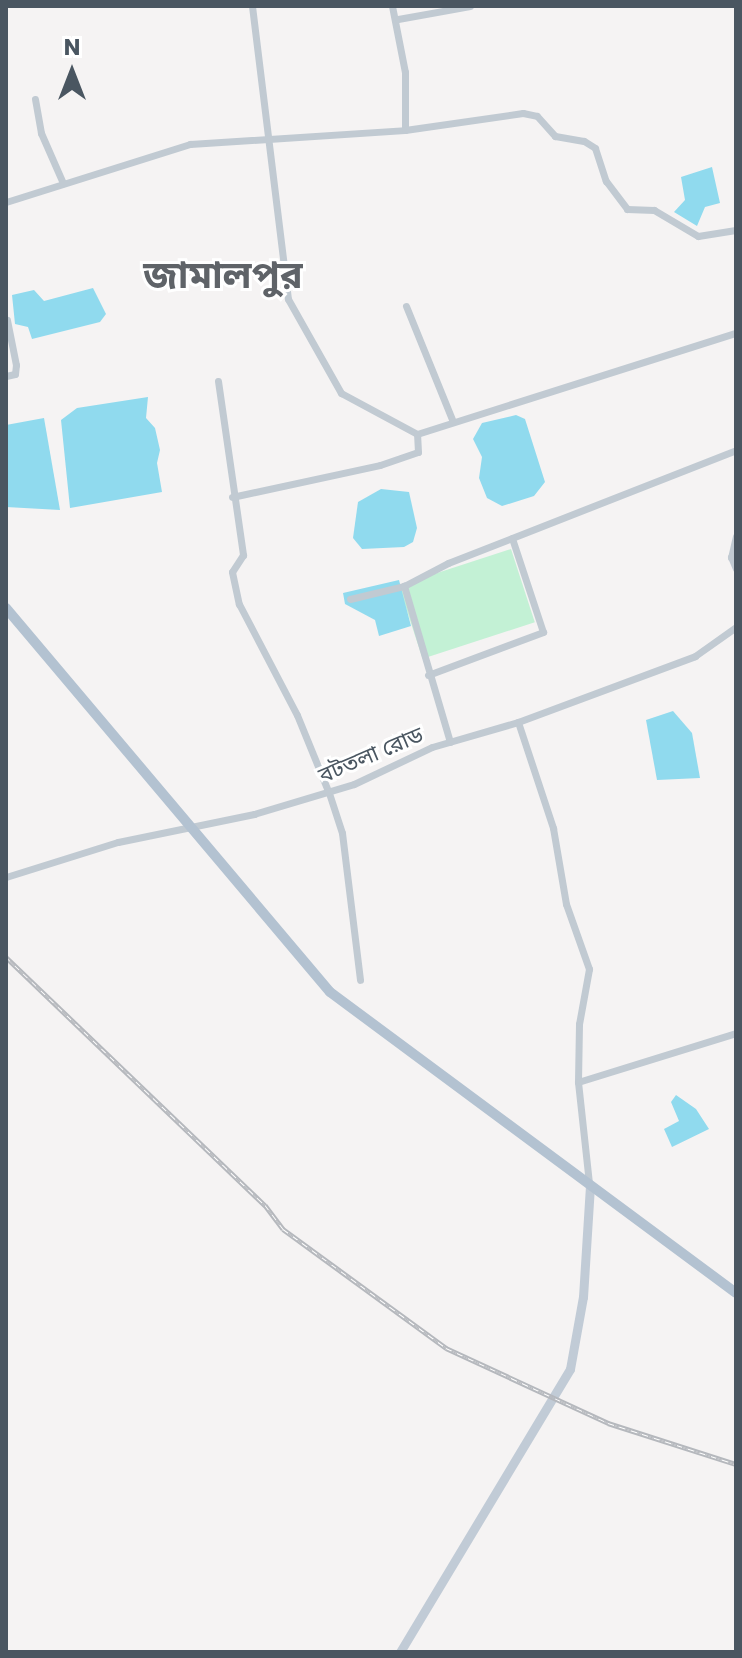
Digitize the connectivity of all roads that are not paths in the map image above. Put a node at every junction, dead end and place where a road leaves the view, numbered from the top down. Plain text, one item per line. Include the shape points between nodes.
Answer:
1 (252, 6) edge
2 (392, 6) edge
3 (470, 6) edge
4 (398, 19) junction
5 (35, 99) dead end
6 (405, 130) junction
7 (265, 136) junction
8 (63, 183) junction
9 (6, 202) edge
10 (736, 230) edge
11 (406, 306) dead end
12 (7, 320) edge
13 (736, 333) edge
14 (6, 376) edge
15 (218, 381) dead end
16 (453, 422) junction
17 (417, 434) junction
18 (736, 450) edge
19 (232, 497) junction
20 (736, 536) edge
21 (512, 538) junction
22 (736, 569) edge
23 (404, 586) junction
24 (350, 599) dead end
25 (6, 608) edge
26 (736, 627) edge
27 (428, 675) junction
28 (518, 722) junction
29 (450, 742) junction
30 (328, 792) junction
31 (189, 827) junction
32 (6, 877) edge
33 (360, 980) dead end
34 (736, 1033) edge
35 (578, 1082) junction
36 (590, 1186) junction
37 (736, 1293) edge
38 (400, 1652) edge

1 - 7 street
2 - 4 street
3 - 4 street
4 - 6 street
5 - 8 street via 41,133
6 - 7 street
6 - 10 street via 523,113 537,116 555,136 595,148 606,181 627,209 654,210 698,236
7 - 8 street via 190,144
7 - 17 street via 288,299 341,393
8 - 9 street
11 - 16 street
12 - 14 street via 16,365 15,374
13 - 16 street
15 - 19 street via 230,437
16 - 17 street
17 - 19 street via 418,452
18 - 21 street
19 - 30 street via 243,555 232,572 239,604 297,715
20 - 22 street via 731,557
21 - 23 street
21 - 27 street via 543,632
23 - 24 street
23 - 27 street
25 - 31 main road
26 - 28 street, বটতলা রোড via 695,656
27 - 29 street
28 - 29 street, বটতলা রোড
28 - 35 street via 553,828 566,904 589,969 579,1024
29 - 30 street, বটতলা রোড
30 - 31 street, বটতলা রোড
30 - 33 street via 342,833
31 - 32 street, বটতলা রোড via 118,842
31 - 36 main road via 330,992
34 - 35 street
35 - 36 street
36 - 37 main road
36 - 38 main road via 577,1350 534,1434

